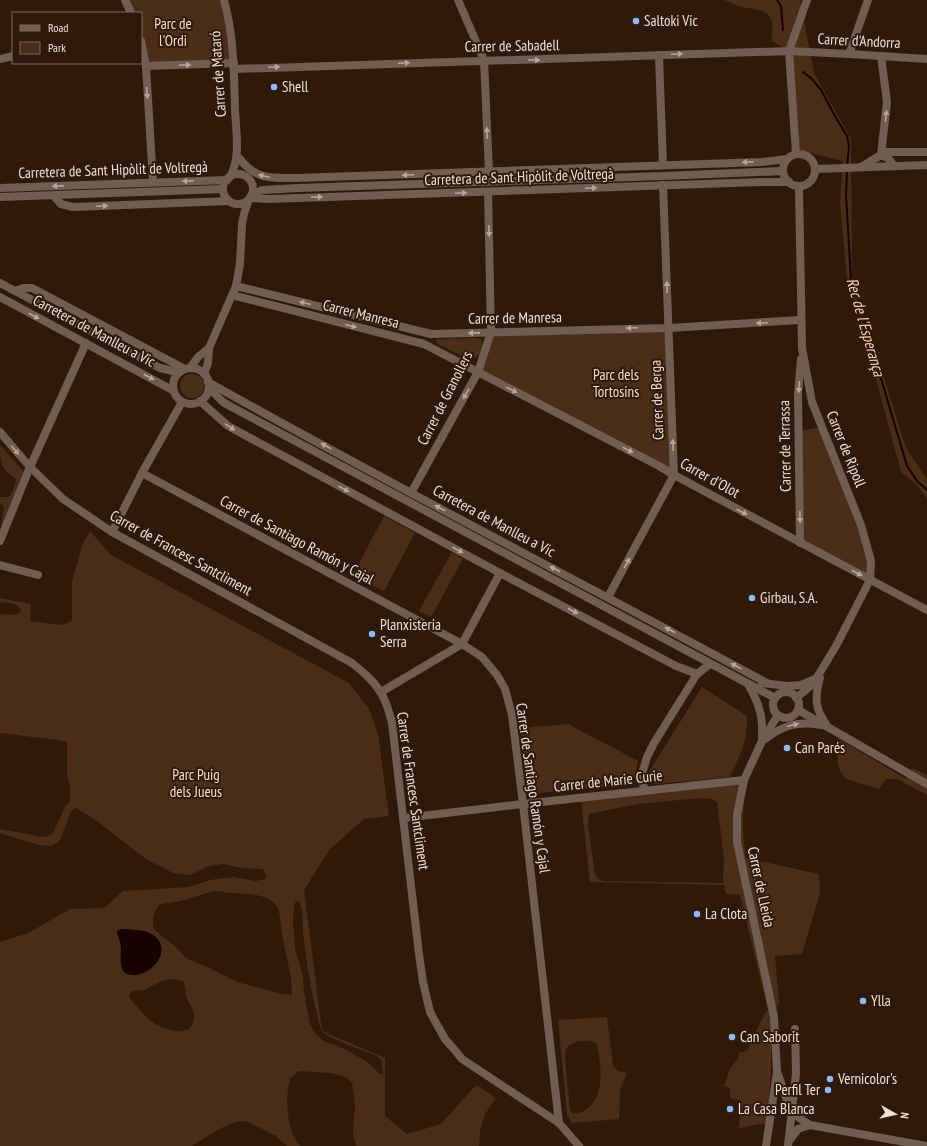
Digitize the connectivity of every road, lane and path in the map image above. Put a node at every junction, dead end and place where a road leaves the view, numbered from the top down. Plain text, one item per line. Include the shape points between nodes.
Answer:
1 (126, 0) edge
2 (224, 0) edge
3 (458, 0) edge
4 (806, 0) edge
5 (868, 0) edge
6 (131, 12) edge
7 (142, 46) edge
8 (789, 51) junction
9 (849, 54) junction
10 (660, 55) junction
11 (12, 56) edge
12 (881, 56) junction
13 (0, 59) edge
14 (927, 59) edge
15 (484, 60) junction
16 (146, 66) junction
17 (234, 66) junction
18 (236, 146) junction
19 (927, 152) edge
20 (796, 154) junction
21 (882, 154) junction
22 (239, 158) junction
23 (787, 159) junction
24 (663, 165) junction
25 (927, 165) edge
26 (894, 166) junction
27 (860, 168) junction
28 (816, 169) junction
29 (783, 171) junction
30 (489, 172) junction
31 (246, 177) junction
32 (228, 178) junction
33 (296, 178) junction
34 (153, 182) junction
35 (789, 182) junction
36 (663, 185) junction
37 (798, 186) junction
38 (0, 188) edge
39 (223, 189) junction
40 (274, 189) junction
41 (488, 192) junction
42 (53, 195) junction
43 (0, 197) edge
44 (250, 198) junction
45 (230, 201) junction
46 (241, 230) junction
47 (0, 283) edge
48 (236, 286) junction
49 (16, 291) junction
50 (232, 295) junction
51 (0, 297) edge
52 (800, 320) junction
53 (669, 328) junction
54 (492, 332) junction
55 (86, 344) junction
56 (209, 348) junction
57 (802, 348) junction
58 (160, 368) junction
59 (185, 369) junction
60 (478, 372) junction
61 (204, 374) junction
62 (209, 385) junction
63 (174, 387) junction
64 (201, 401) junction
65 (182, 402) junction
66 (223, 402) junction
67 (0, 432) edge
68 (30, 467) junction
69 (142, 473) junction
70 (674, 475) junction
71 (411, 493) junction
72 (112, 532) junction
73 (0, 541) edge
74 (800, 543) junction
75 (0, 565) edge
76 (500, 573) junction
77 (38, 575) dead end
78 (870, 580) junction
79 (608, 597) junction
80 (927, 610) edge
81 (462, 644) junction
82 (710, 664) junction
83 (697, 674) junction
84 (820, 674) junction
85 (745, 683) junction
86 (767, 683) junction
87 (381, 692) junction
88 (775, 698) junction
89 (796, 698) junction
90 (798, 710) junction
91 (778, 715) junction
92 (827, 726) junction
93 (762, 741) junction
94 (744, 780) junction
95 (927, 784) edge
96 (644, 791) junction
97 (523, 804) junction
98 (404, 818) junction
99 (795, 1029) dead end
100 (777, 1072) junction
101 (792, 1113) junction
102 (559, 1124) junction
103 (810, 1125) junction
104 (788, 1144) edge
105 (909, 1144) edge
106 (579, 1146) edge
107 (766, 1146) edge
108 (927, 1146) edge

1 - 6 street
2 - 17 street, Carrer de Mataró
3 - 15 street
4 - 8 street
5 - 9 street
7 - 16 street
8 - 9 street, Carrer d'Andorra
10 -> 8 street, Carrer de Sabadell
8 - 20 street
9 - 12 street, Carrer d'Andorra
15 -> 10 street, Carrer de Sabadell
10 - 24 street
11 - 13 street
12 - 14 street, Carrer d'Andorra
21 -> 12 street via 887,102
17 -> 15 street, Carrer de Sabadell
30 -> 15 street
16 -> 17 street, Carrer de Sabadell
16 -> 34 street
17 - 18 street, Carrer de Mataró
18 - 22 street, Carrer de Mataró
18 - 32 street, Carrer de Mataró via 235,163
19 - 21 street
20 - 23 street
20 - 28 street via 810,157
21 - 26 street
21 - 27 street
22 - 31 street, Carrer de Mataró
33 -> 22 street, Carretera de Sant Hipòlit de Voltregà via 262,176 250,171
23 -> 24 street, Carretera de Sant Hipòlit de Voltregà
23 - 29 street
24 - 30 street, Carretera de Sant Hipòlit de Voltregà
25 - 26 street
26 - 27 street
27 - 28 street
28 - 37 street via 808,184
29 - 35 street
29 - 40 street, Carretera de Sant Hipòlit de Voltregà
30 -> 33 street, Carretera de Sant Hipòlit de Voltregà
31 - 32 street via 237,174
31 - 40 street, Carretera de Sant Hipòlit de Voltregà via 262,187
31 - 44 street via 252,187
32 -> 34 street, Carretera de Sant Hipòlit de Voltregà
32 - 39 street
33 - 40 street, Carretera de Sant Hipòlit de Voltregà
34 -> 38 street, Carretera de Sant Hipòlit de Voltregà
35 - 36 street, Carretera de Sant Hipòlit de Voltregà
35 - 37 street
41 -> 36 street, Carretera de Sant Hipòlit de Voltregà
53 -> 36 street, Carrer de Berga
37 - 52 street, Carrer de Ripoll
39 - 42 street, Carretera de Sant Hipòlit de Voltregà
39 - 45 street
40 - 44 street, Carretera de Sant Hipòlit de Voltregà via 262,190
44 -> 41 street, Carretera de Sant Hipòlit de Voltregà
41 -> 54 street, Carrer de Granollers
42 - 43 street, Carretera de Sant Hipòlit de Voltregà
42 -> 45 street, Carretera de Sant Hipòlit de Voltregà via 61,204 73,207
44 - 45 street via 240,204
44 - 46 street
45 - 46 street via 238,215
46 - 48 street via 240,264
47 - 49 street, Carretera de Manlleu a Vic
48 - 50 street
54 -> 48 street, Carrer de Manresa via 431,334
49 - 58 street, Carretera de Manlleu a Vic
49 - 59 street via 32,288
50 - 56 street
50 -> 60 street, Carrer Manresa via 424,344
51 -> 55 street, Carretera de Manlleu a Vic
52 -> 53 street, Carrer de Manresa
52 - 57 street, Carrer de Ripoll
53 -> 54 street, Carrer de Manresa
70 -> 53 street, Carrer de Berga
54 - 60 street, Carrer de Granollers
55 -> 63 street, Carretera de Manlleu a Vic
55 - 68 street
56 - 59 street
56 - 61 street
57 -> 74 street, Carrer de Terrassa via 798,393
57 - 78 street, Carrer de Ripoll via 812,402 861,525 871,561
58 - 59 street, Carretera de Manlleu a Vic via 173,371
58 - 63 street, Carretera de Manlleu a Vic
59 - 61 street via 198,369
59 - 63 street via 176,377
60 -> 70 street, Carrer d'Olot
60 -> 71 street, Carrer de Granollers
61 - 62 street
62 - 64 street via 207,394
62 - 66 street, Carretera de Manlleu a Vic
71 -> 62 street, Carretera de Manlleu a Vic
63 - 65 street via 177,398
64 - 65 street via 191,404
64 - 66 street, Carretera de Manlleu a Vic
64 -> 76 street via 228,426
65 - 69 street
66 - 82 street, Carretera de Manlleu a Vic
67 -> 68 street, Carrer de Francesc Santcliment
68 - 72 street, Carrer de Francesc Santcliment via 63,499
68 - 73 street
69 - 72 street
69 - 81 street, Carrer de Santiago Ramón y Cajal
70 -> 74 street, Carrer d'Olot
79 -> 70 street
79 -> 71 street, Carretera de Manlleu a Vic
72 - 87 street, Carrer de Francesc Santcliment via 352,663
74 -> 78 street, Carrer d'Olot
75 - 77 street
76 - 81 street
76 -> 83 street via 676,666
78 - 80 street, Carrer d'Olot
78 - 84 street, Carrer de Ripoll
86 -> 79 street, Carretera de Manlleu a Vic
81 - 87 street
81 - 97 street, Carrer de Santiago Ramón y Cajal via 482,657 497,675 504,689 512,715
82 - 83 street
82 - 85 street, Carretera de Manlleu a Vic
83 - 96 street via 647,757 642,774
84 - 86 street, Carretera de Manlleu a Vic via 801,685
84 - 89 street, Carrer de Ripoll via 813,684
84 - 92 street via 816,702 819,714
85 - 86 street, Carretera de Manlleu a Vic
85 - 88 street, Carretera de Manlleu a Vic
85 - 93 street via 756,698 761,711
87 - 98 street, Carrer de Francesc Santcliment via 392,723
88 - 89 street via 786,692
88 - 91 street via 774,707
89 - 90 street
90 - 91 street via 789,717
90 - 92 street
91 - 93 street, Carrer de Lleida
93 -> 92 street via 784,727 796,723
92 - 95 street
93 - 94 street, Carrer de Lleida
94 - 96 street, Carrer de Marie Curie
94 - 100 street, Carrer de Lleida via 737,815 737,842 774,1017
96 - 97 street, Carrer de Marie Curie
97 - 98 street, Carrer de Marie Curie
97 - 102 street, Carrer de Santiago Ramón y Cajal
98 - 102 street, Carrer de Francesc Santcliment via 419,954 430,1012 445,1039 462,1059
99 - 101 street, Carrer de Lleida via 796,1073
100 - 101 street, Carrer de Lleida
100 - 107 street, Carrer de Lleida
101 - 103 street
101 - 104 street, Carrer de Lleida
102 - 106 street, Carrer de Francesc Santcliment
103 - 104 street via 798,1129
103 - 105 street
105 - 108 street

